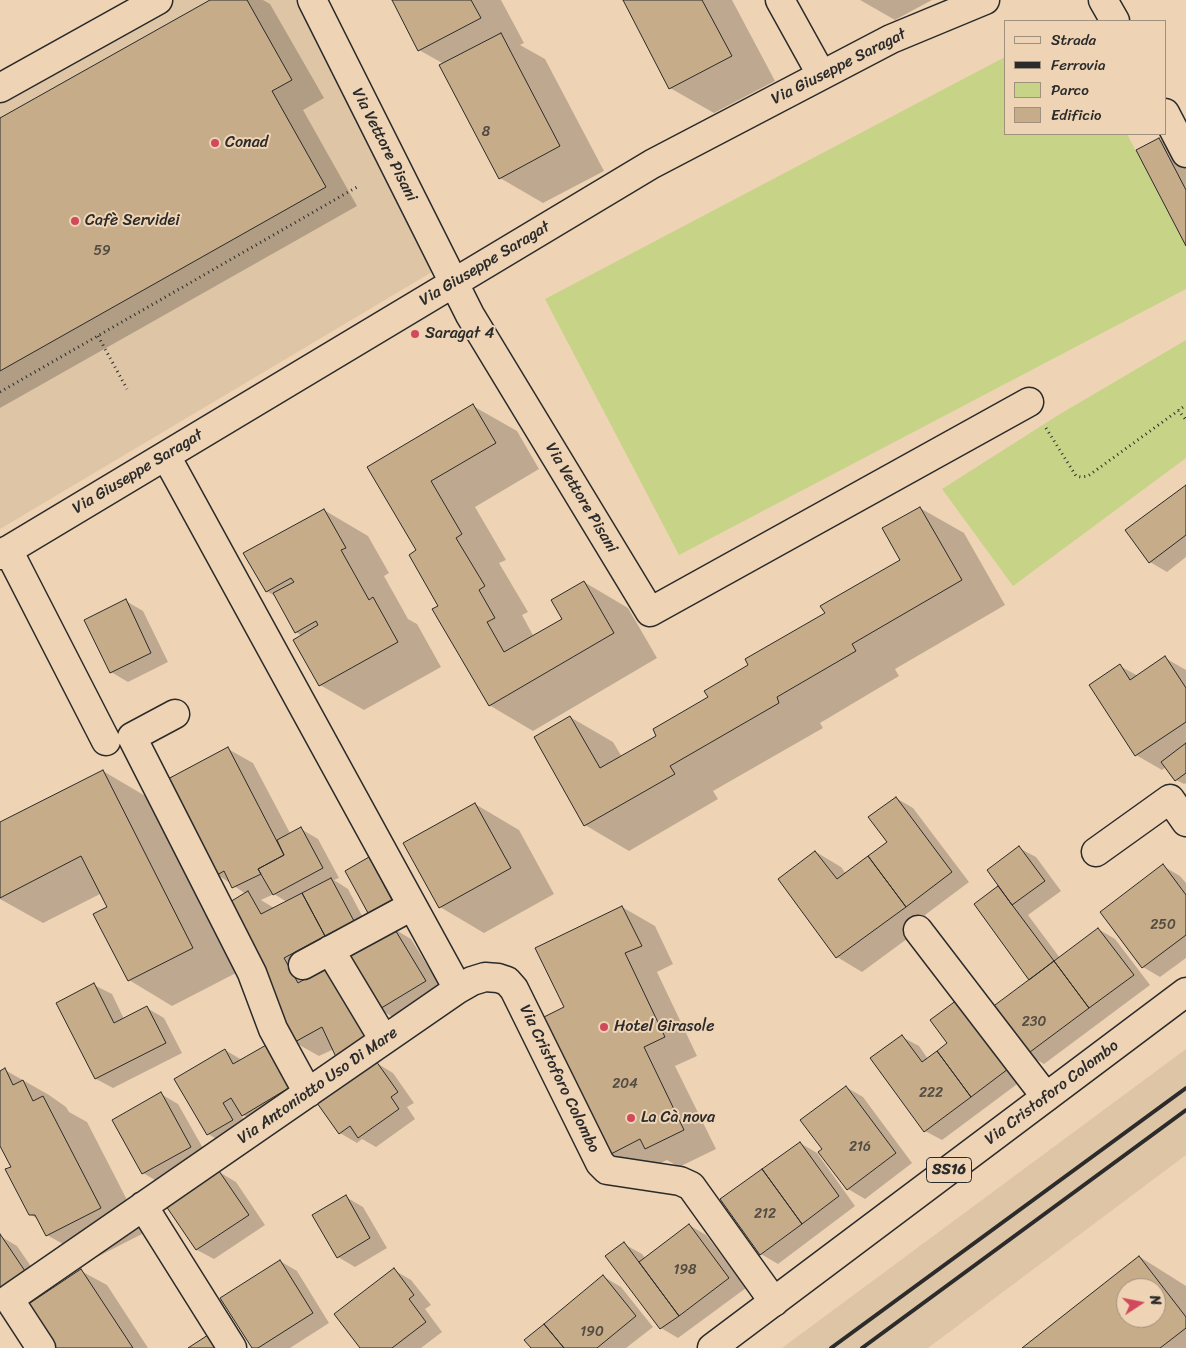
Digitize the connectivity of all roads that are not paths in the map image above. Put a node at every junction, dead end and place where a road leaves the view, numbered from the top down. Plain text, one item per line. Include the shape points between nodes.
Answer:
1 (158, 0) edge
2 (312, 0) edge
3 (780, 0) edge
4 (985, 0) edge
5 (1103, 0) edge
6 (1115, 20) edge
7 (821, 74) junction
8 (0, 88) edge
9 (1166, 115) edge
10 (1186, 153) edge
11 (454, 283) junction
12 (1030, 402) road end
13 (166, 456) junction
14 (4, 553) edge
15 (175, 714) dead end
16 (106, 741) dead end
17 (1186, 822) edge
18 (1096, 852) dead end
19 (412, 906) junction
20 (918, 930) dead end
21 (330, 950) junction
22 (303, 965) dead end
23 (498, 978) joint
24 (458, 989) junction
25 (1186, 992) edge
26 (384, 1040) junction
27 (308, 1093) junction
28 (1046, 1097) junction
29 (143, 1206) junction
30 (4, 1301) edge
31 (774, 1302) junction
32 (41, 1348) edge
33 (232, 1348) edge
34 (712, 1348) edge

1 - 8 street
2 - 11 street, Via Vettore Pisani
3 - 7 street
4 - 7 street, Via Giuseppe Saragat via 891,39
5 - 6 street
7 - 11 street, Via Giuseppe Saragat via 652,164
9 - 10 street
11 - 12 street, Via Vettore Pisani via 470,315 650,612
11 - 13 street, Via Giuseppe Saragat
13 - 14 street, Via Giuseppe Saragat
13 - 19 street
14 - 16 street
15 - 27 street via 132,737 252,972 273,1029
17 - 18 street via 1170,799
19 - 21 street
19 - 24 street
20 - 28 street
21 - 22 street
21 - 26 street
23 - 24 street, Via Antoniotto Uso Di Mare via 485,977
23 - 31 street, Via Cristoforo Colombo via 507,981 520,998 600,1163 607,1170 680,1181 691,1186
24 - 26 street, Via Antoniotto Uso Di Mare
25 - 28 street, Via Cristoforo Colombo / SS16
26 - 27 street, Via Antoniotto Uso Di Mare
27 - 29 street, Via Antoniotto Uso Di Mare
28 - 31 street, Via Cristoforo Colombo / SS16
29 - 30 street, Via Antoniotto Uso Di Mare
29 - 33 street
30 - 32 street
31 - 34 street, Via Cristoforo Colombo / SS16

